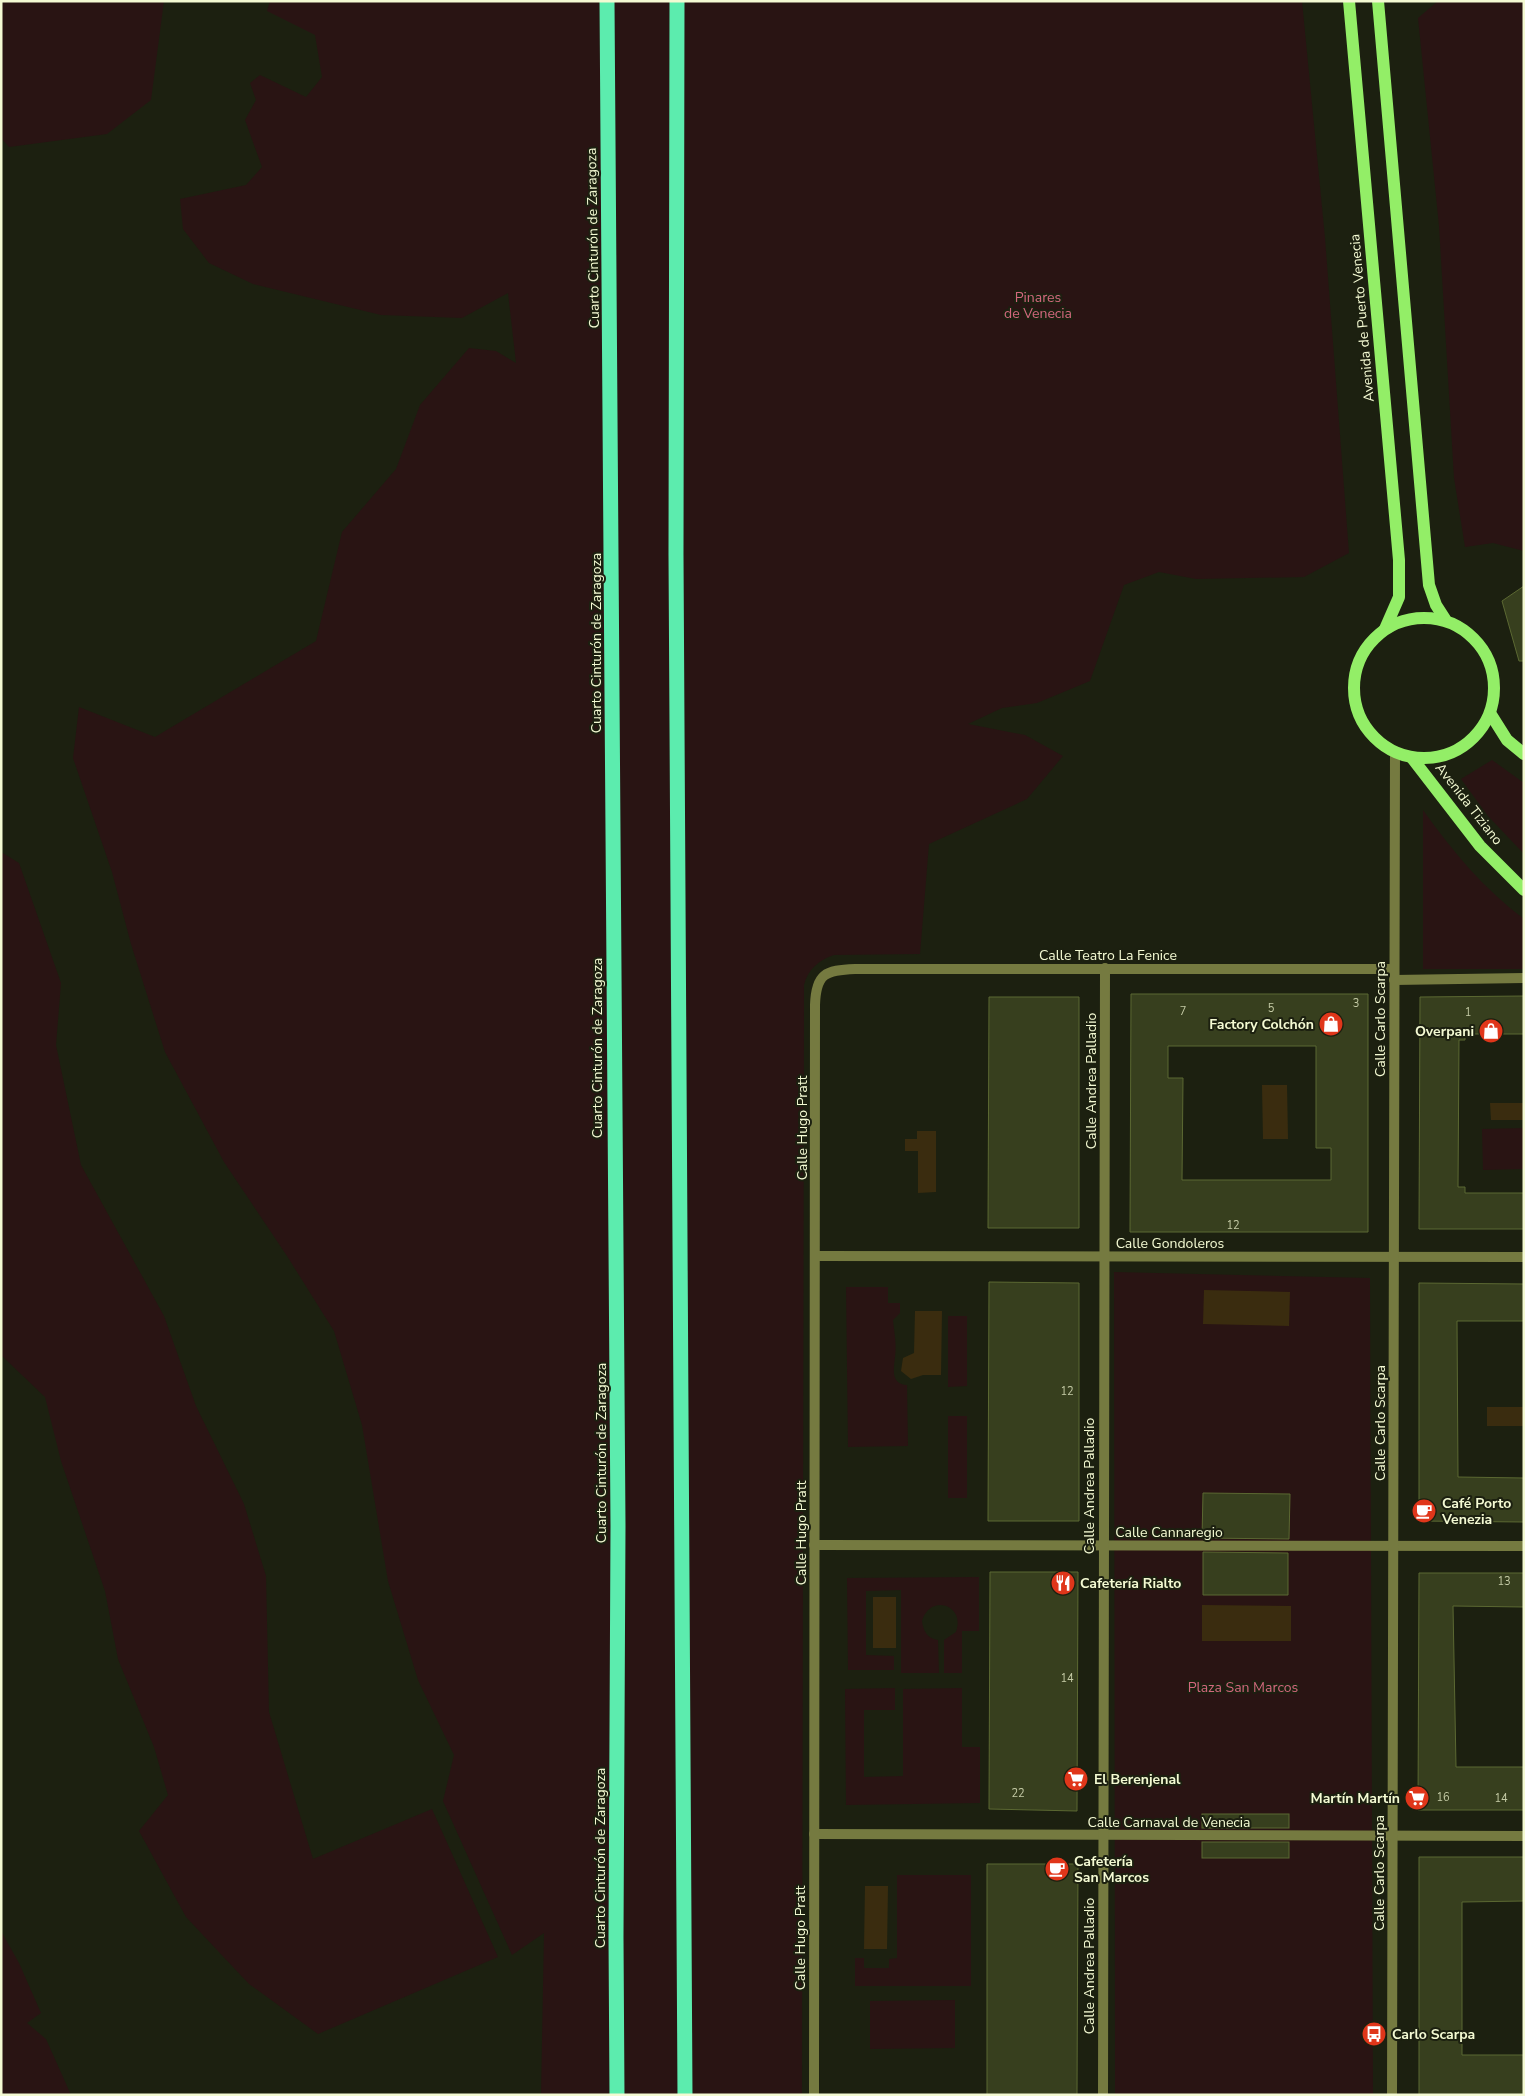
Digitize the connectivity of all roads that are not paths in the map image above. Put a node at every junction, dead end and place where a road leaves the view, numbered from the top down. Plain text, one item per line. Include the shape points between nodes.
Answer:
1 (607, 1) edge
2 (677, 1) edge
3 (1349, 1) edge
4 (1378, 1) edge
5 (1445, 619) junction
6 (1385, 629) junction
7 (1490, 713) junction
8 (1395, 752) junction
9 (1524, 754) edge
10 (1412, 758) junction
11 (1524, 890) edge
12 (1105, 968) junction
13 (1394, 974) junction
14 (824, 975) joint
15 (1524, 978) edge
16 (816, 1256) junction
17 (1104, 1256) junction
18 (1396, 1257) junction
19 (1524, 1258) edge
20 (814, 1545) junction
21 (1393, 1545) junction
22 (1103, 1546) junction
23 (1524, 1546) edge
24 (814, 1834) junction
25 (1103, 1836) junction
26 (1392, 1836) junction
27 (1524, 1836) edge
28 (618, 2095) edge
29 (685, 2095) edge
30 (814, 2095) edge
31 (1103, 2095) edge
32 (1392, 2095) edge

1 - 28 highway, Cuarto Cinturón de Zaragoza via 618,1526
2 - 29 highway via 676,555
3 - 6 main road, Avenida de Puerto Venecia via 1399,560 1399,597
4 - 5 main road via 1429,585
5 - 6 main road via 1423,617
5 - 7 main road via 1477,641 1488,658 1494,695
6 - 8 main road via 1361,656 1353,689 1362,722 1372,736
7 - 9 main road via 1507,740
7 - 10 main road via 1465,745 1447,754
8 - 10 main road
8 - 13 street, Calle Carlo Scarpa
10 - 11 main road, Avenida Tiziano via 1480,846
12 - 13 street, Calle Teatro La Fenice
12 - 14 street, Calle Teatro La Fenice via 843,969
12 - 17 street, Calle Andrea Palladio
13 - 15 street, Calle Teatro La Fenice
13 - 18 street, Calle Carlo Scarpa
14 - 16 street, Calle Hugo Pratt via 815,987
16 - 17 street, Calle Gondoleros
16 - 20 street, Calle Hugo Pratt
17 - 18 street, Calle Gondoleros
17 - 22 street, Calle Andrea Palladio
18 - 19 street, Calle Gondoleros
18 - 21 street, Calle Carlo Scarpa
20 - 22 street, Calle Cannaregio
20 - 24 street, Calle Hugo Pratt
21 - 22 street, Calle Cannaregio
21 - 23 street, Calle Cannaregio
21 - 26 street, Calle Carlo Scarpa
22 - 25 street, Calle Andrea Palladio
24 - 25 street, Calle Carnaval de Venecia
24 - 30 street, Calle Hugo Pratt
25 - 26 street, Calle Carnaval de Venecia
25 - 31 street, Calle Andrea Palladio
26 - 27 street, Calle Carnaval de Venecia
26 - 32 street, Calle Carlo Scarpa

